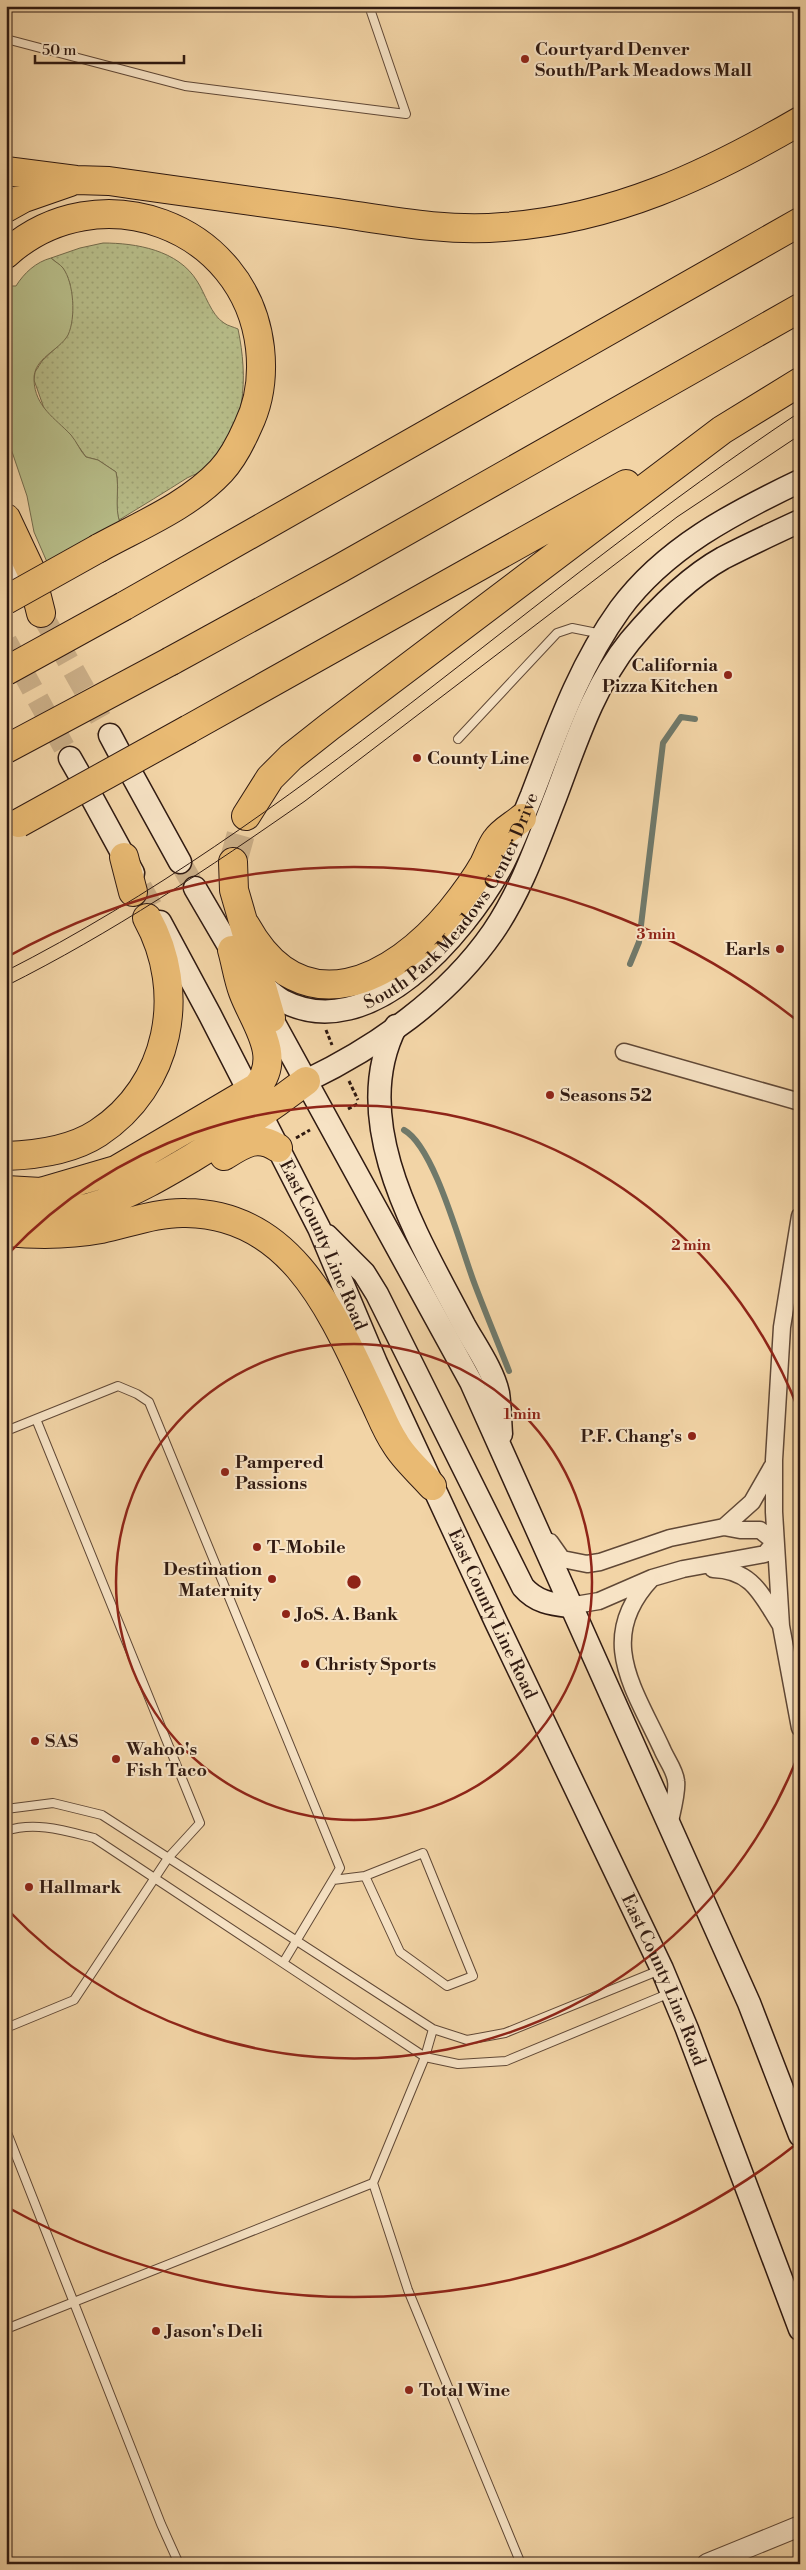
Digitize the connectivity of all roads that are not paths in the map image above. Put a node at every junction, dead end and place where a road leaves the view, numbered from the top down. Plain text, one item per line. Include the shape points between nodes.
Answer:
1 (369, 6) edge
2 (6, 39) edge
3 (800, 121) edge
4 (6, 171) edge
5 (76, 180) junction
6 (6, 208) edge
7 (800, 222) edge
8 (6, 254) edge
9 (800, 308) edge
10 (800, 382) edge
11 (722, 430) junction
12 (800, 481) edge
13 (6, 518) edge
14 (800, 521) edge
15 (6, 556) edge
16 (18, 583) edge
17 (604, 634) junction
18 (6, 671) edge
19 (458, 739) dead end
20 (6, 749) edge
21 (131, 773) dead end
22 (91, 796) dead end
23 (246, 816) tunnel mouth
24 (522, 818) junction
25 (13, 827) edge
26 (124, 857) joint
27 (180, 862) tunnel mouth
28 (233, 862) tunnel mouth
29 (195, 888) tunnel mouth
30 (137, 889) tunnel mouth
31 (151, 915) joint
32 (246, 926) junction
33 (232, 950) junction
34 (263, 985) junction
35 (271, 1018) junction
36 (396, 1026) junction
37 (624, 1052) dead end
38 (306, 1081) junction
39 (800, 1102) edge
40 (256, 1104) junction
41 (284, 1144) junction
42 (6, 1156) edge
43 (6, 1190) edge
44 (6, 1208) edge
45 (800, 1216) edge
46 (6, 1218) edge
47 (318, 1228) junction
48 (6, 1232) edge
49 (36, 1419) junction
50 (6, 1431) edge
51 (502, 1450) junction
52 (774, 1460) junction
53 (432, 1486) junction
54 (529, 1508) junction
55 (724, 1527) junction
56 (775, 1542) junction
57 (683, 1569) junction
58 (652, 1578) junction
59 (569, 1606) junction
60 (781, 1626) junction
61 (800, 1728) edge
62 (6, 1809) edge
63 (669, 1826) junction
64 (6, 1832) edge
65 (168, 1858) junction
66 (365, 1876) junction
67 (154, 1878) junction
68 (333, 1880) junction
69 (296, 1941) junction
70 (283, 1963) junction
71 (662, 1969) junction
72 (672, 1993) junction
73 (6, 2028) edge
74 (433, 2029) junction
75 (425, 2057) junction
76 (6, 2130) edge
77 (800, 2135) edge
78 (373, 2183) junction
79 (73, 2302) junction
80 (6, 2329) edge
81 (800, 2329) edge
82 (800, 2526) edge
83 (173, 2554) junction
84 (172, 2564) edge
85 (179, 2564) edge
86 (521, 2564) edge
87 (707, 2564) edge

1 - 2 lane via 406,114 185,86
3 - 5 highway via 721,166 651,196 576,217 503,228 439,227 109,181
4 - 5 highway
5 - 6 highway via 24,198
7 - 18 highway, bridge
8 - 16 highway, bridge via 38,232 70,220 101,214 127,214 162,223 195,239 232,276 252,313 259,338 261,381 252,418 236,452 200,490 100,548
9 - 20 highway, bridge via 339,569
10 - 11 highway
11 - 23 highway via 291,757 270,778
11 - 25 highway, bridge
12 - 17 main road, South Park Meadows Center Drive via 719,522 689,542 635,592
13 - 16 highway
14 - 36 main road, South Park Meadows Center Drive via 722,559 694,577 629,642 590,710 531,861 493,932 470,962 440,992
15 - 16 main road
17 - 19 lane via 572,628 557,633
17 - 24 main road, South Park Meadows Center Drive via 572,692
21 - 27 main road
22 - 26 main road
24 - 32 highway via 496,839 469,887 428,935 389,967 355,982 335,986 304,982 283,971 261,950
24 - 34 main road, South Park Meadows Center Drive via 501,866 465,919 437,951 386,994 352,1007 320,1012 283,1001
26 - 30 highway
28 - 32 highway via 234,890
29 - 33 main road
31 - 40 main road, East County Line Road
31 - 42 highway via 170,989 162,1051 147,1085 119,1117 88,1139 48,1151
32 - 34 highway
33 - 34 main road, South Park Meadows Center Drive
33 - 35 main road
33 - 40 highway via 243,993 267,1049
34 - 35 highway
35 - 38 main road
36 - 38 main road, South Park Meadows Center Drive via 341,1064
36 - 51 main road via 384,1056 381,1086 382,1122 389,1164 413,1225 497,1391
37 - 39 street
38 - 40 highway
38 - 51 main road via 471,1382
40 - 41 main road, East County Line Road
40 - 43 highway via 111,1172 41,1192
40 - 44 highway via 152,1182 119,1199 53,1213 31,1214
41 - 46 highway via 252,1141 160,1196 104,1218 53,1222
41 - 47 main road, East County Line Road
45 - 52 street via 782,1327
47 - 53 main road, East County Line Road
47 - 59 main road via 364,1273 378,1294 523,1587 539,1600
48 - 53 highway via 74,1232 185,1213 220,1217 265,1236 290,1256 309,1278 344,1337 395,1444
49 - 50 lane
49 - 65 lane via 200,1823
49 - 68 lane via 118,1386 149,1402 340,1868
51 - 54 main road
52 - 55 street via 758,1495
52 - 56 street
53 - 71 main road, East County Line Road
54 - 55 street via 562,1559 579,1563 600,1562 670,1538
54 - 59 main road
55 - 56 street via 760,1530
56 - 57 street via 765,1554
56 - 60 street
57 - 58 street
57 - 60 street via 728,1569 743,1575
58 - 59 street via 599,1601
58 - 63 street via 630,1611 622,1638 622,1658 677,1781
59 - 63 main road
60 - 61 street
62 - 65 lane via 53,1803 102,1815
63 - 77 main road via 749,2003
64 - 67 lane via 17,1828 52,1828 94,1838
65 - 67 lane
65 - 69 lane
66 - 66 lane via 400,1952 447,1986 473,1976 423,1853
66 - 68 lane
67 - 70 lane
67 - 73 lane via 74,2000
68 - 69 lane
69 - 70 lane
69 - 74 lane
70 - 75 lane
71 - 72 main road, East County Line Road
71 - 74 lane via 505,2033 467,2040
72 - 75 lane via 506,2061 458,2064
72 - 81 main road, East County Line Road
74 - 75 lane
75 - 78 lane
76 - 79 lane
78 - 79 lane
78 - 86 lane via 408,2290
79 - 80 lane
79 - 83 lane
82 - 87 street
83 - 84 lane
83 - 85 lane

